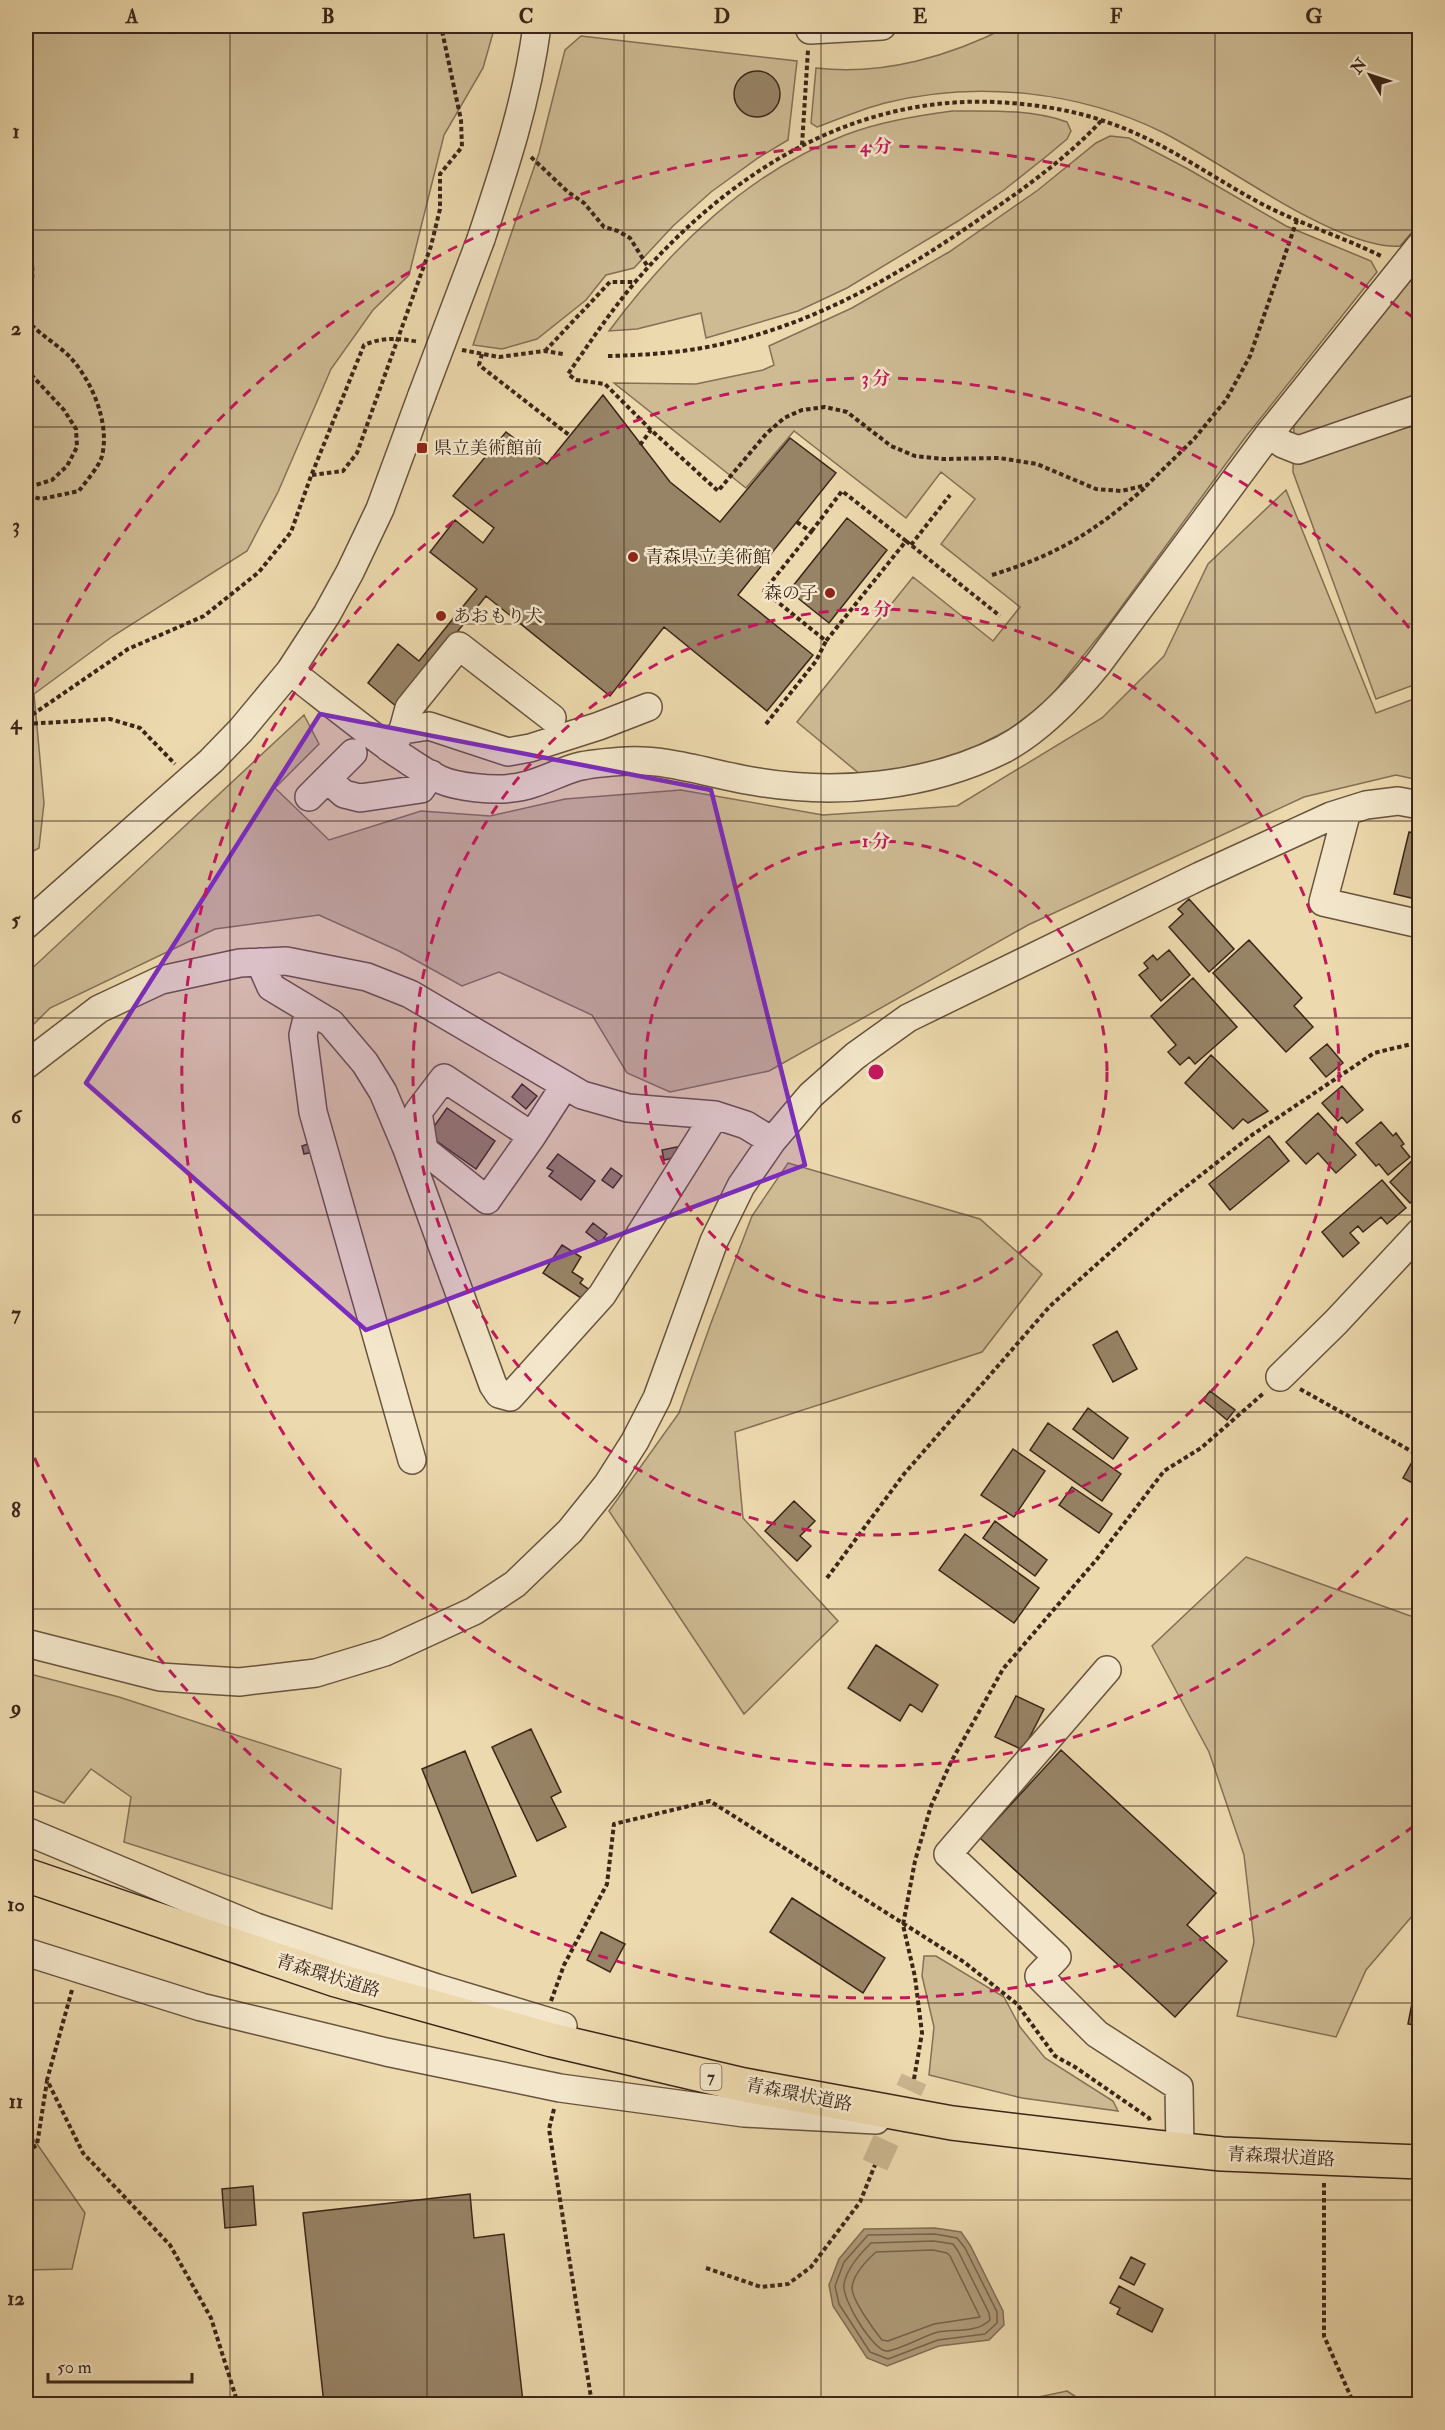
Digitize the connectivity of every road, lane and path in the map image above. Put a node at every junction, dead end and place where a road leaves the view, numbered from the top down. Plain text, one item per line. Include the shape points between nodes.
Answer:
1 (441, 26) edge
2 (537, 26) edge
3 (882, 26) edge
4 (810, 30) joint
5 (1102, 120) junction
6 (802, 146) junction
7 (531, 157) dead end
8 (1297, 220) junction
9 (26, 245) edge
10 (1419, 246) edge
11 (1403, 267) junction
12 (648, 268) junction
13 (636, 282) junction
14 (399, 338) junction
15 (430, 344) dead end
16 (461, 350) dead end
17 (544, 351) junction
18 (482, 354) junction
19 (563, 354) dead end
20 (608, 356) dead end
21 (26, 369) edge
22 (1419, 408) edge
23 (651, 430) junction
24 (1269, 434) junction
25 (569, 435) dead end
26 (640, 445) dead end
27 (311, 476) junction
28 (1147, 485) junction
29 (26, 488) edge
30 (26, 495) edge
31 (950, 495) dead end
32 (797, 522) dead end
33 (811, 532) junction
34 (906, 541) junction
35 (911, 545) junction
36 (992, 575) dead end
37 (999, 616) dead end
38 (826, 641) junction
39 (290, 671) junction
40 (648, 707) dead end
41 (552, 718) dead end
42 (26, 719) edge
43 (26, 724) edge
44 (766, 724) dead end
45 (396, 739) junction
46 (353, 753) dead end
47 (175, 764) dead end
48 (431, 774) junction
49 (1419, 805) edge
50 (1347, 811) junction
51 (1419, 924) edge
52 (26, 925) edge
53 (260, 962) junction
54 (309, 1010) junction
55 (1419, 1042) edge
56 (26, 1065) edge
57 (565, 1085) junction
58 (715, 1115) junction
59 (532, 1136) junction
60 (772, 1141) junction
61 (1419, 1232) edge
62 (1280, 1377) junction
63 (1419, 1456) edge
64 (412, 1460) dead end
65 (827, 1578) dead end
66 (26, 1643) edge
67 (1107, 1670) dead end
68 (26, 1831) edge
69 (26, 1875) edge
70 (903, 1925) junction
71 (26, 1952) edge
72 (78, 1969) junction
73 (545, 2022) junction
74 (915, 2079) tunnel mouth
75 (47, 2080) junction
76 (560, 2088) junction
77 (898, 2114) junction
78 (952, 2122) junction
79 (1168, 2149) junction
80 (26, 2152) edge
81 (1324, 2159) junction
82 (1419, 2162) edge
83 (875, 2165) tunnel mouth
84 (706, 2268) dead end
85 (238, 2404) edge
86 (592, 2404) edge
87 (1354, 2404) edge

1 - 14 path via 461,120 462,147 440,174 440,209 431,246
2 - 39 street, bridge via 514,141 380,509 327,614
3 - 4 street
4 - 6 path
5 - 6 path via 1023,104 934,104 852,123
5 - 8 path via 1172,150 1260,203
5 - 20 path via 1079,145 943,245 836,305 733,342 654,355
6 - 12 path via 723,196
7 - 12 path via 584,203 604,227 630,238
8 - 11 path
8 - 28 path via 1250,356 1231,391 1194,439
9 - 30 path via 32,271 28,321 69,356 82,374 93,393 104,434 101,458 79,491 41,499
10 - 11 street
11 - 24 street
12 - 13 path
13 - 17 path via 610,282
13 - 23 path via 568,374 576,380 605,384
14 - 15 path
14 - 27 path via 378,339 364,345
14 - 27 path via 357,453 343,471
16 - 18 path
17 - 18 path via 499,357
17 - 19 path
18 - 25 path via 479,365
21 - 29 path via 64,410 76,429 77,447 67,466 52,480
22 - 24 street via 1298,450
23 - 26 path
23 - 28 path via 718,491 784,418 802,410 825,407 847,412 891,446 915,456 999,458 1037,464 1096,489 1121,491
24 - 48 street via 1072,696 1005,748 973,761 918,779 837,788 762,783 645,760 578,767 512,788 467,786
27 - 42 path via 291,532 259,572 204,616 128,649
28 - 36 path via 1077,540 1052,554
31 - 35 path
32 - 33 path
33 - 34 path via 842,491
33 - 38 path via 764,591
34 - 35 path
34 - 38 path
35 - 37 path
38 - 44 path via 816,661
39 - 45 street
39 - 52 street via 211,761
40 - 45 street via 599,726 508,752 429,726
41 - 45 street via 459,646 410,708
43 - 47 path via 110,719 140,728
45 - 48 street
46 - 48 street via 318,788 360,798 421,789
49 - 50 street via 1398,801
50 - 51 street via 1323,902
50 - 60 street via 1200,876 908,1018 855,1056 811,1095
53 - 54 street via 271,987
53 - 56 street via 161,980 99,1009
53 - 57 street via 286,961 367,977 410,994
54 - 58 street via 331,1023 365,1063 383,1092 493,1385 499,1394 510,1397 602,1295
54 - 64 street via 303,1035 313,1112
55 - 65 path via 1374,1053 1252,1135 1146,1220 1050,1306 904,1474
57 - 58 street via 582,1095 628,1108
57 - 59 street
58 - 60 street via 746,1125
59 - 59 street via 487,1200 424,1150 418,1112 444,1078
60 - 66 street via 741,1186 714,1241 657,1398 635,1441 607,1485 570,1531 515,1584 437,1629 385,1652 316,1673 239,1682 160,1677
61 - 62 street
62 - 63 path
62 - 70 path via 1201,1448 1164,1472 1097,1559 1003,1669 931,1806
67 - 79 street via 948,1854 1057,1957 1039,1977 1097,2034 1179,2087
68 - 73 street via 256,1927
69 - 77 highway, 青森環状道路 / 7 via 336,1980 552,2040 744,2085
70 - 73 path via 710,1801 614,1824 608,1884 564,1965
70 - 74 path via 922,2033
70 - 79 path via 964,1962 1017,2004 1055,2056 1149,2118
71 - 72 street
72 - 75 path
72 - 76 street via 201,2007 386,2052
73 - 77 street via 792,2080
75 - 80 path via 37,2145
75 - 85 path via 83,2153 170,2245 211,2318
76 - 78 street via 744,2113
76 - 86 path via 549,2129
77 - 78 highway, 青森環状道路 / 7
78 - 79 highway, 青森環状道路 / 7
79 - 81 highway, 青森環状道路 / 7
81 - 82 highway, 青森環状道路 / 7
81 - 87 path via 1324,2336
83 - 84 path via 860,2202 803,2275 788,2284 761,2287

